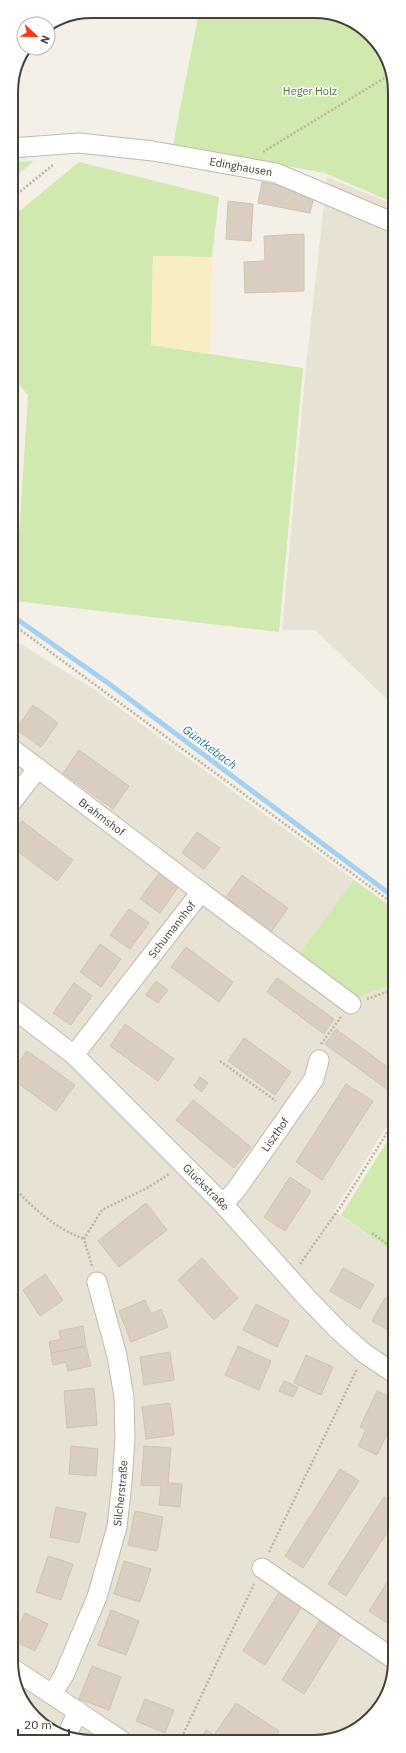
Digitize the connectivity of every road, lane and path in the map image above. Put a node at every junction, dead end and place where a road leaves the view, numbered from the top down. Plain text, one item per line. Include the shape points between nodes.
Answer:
1 (387, 77) edge
2 (18, 147) edge
3 (54, 163) dead end
4 (240, 167) junction
5 (18, 193) edge
6 (388, 220) edge
7 (18, 628) edge
8 (18, 753) edge
9 (38, 768) junction
10 (18, 794) edge
11 (201, 892) junction
12 (388, 900) edge
13 (351, 1004) dead end
14 (18, 1012) edge
15 (74, 1055) junction
16 (319, 1060) dead end
17 (220, 1061) dead end
18 (291, 1112) junction
19 (388, 1131) edge
20 (183, 1164) junction
21 (18, 1193) edge
22 (223, 1204) junction
23 (372, 1233) dead end
24 (84, 1239) junction
25 (388, 1245) edge
26 (289, 1278) junction
27 (97, 1282) joint
28 (364, 1353) junction
29 (388, 1369) edge
30 (262, 1568) junction
31 (388, 1655) edge
32 (19, 1673) edge
33 (52, 1694) junction
34 (78, 1711) junction
35 (69, 1731) edge
36 (113, 1735) edge
37 (183, 1735) edge

1 - 4 path
2 - 4 street, Edinghausen via 79,143 153,151
3 - 5 path
4 - 6 street, Edinghausen via 276,173
7 - 12 path
8 - 9 street, Brahmshof
9 - 10 street
9 - 11 street, Brahmshof
11 - 13 street, Schumannhof
11 - 15 street, Schumannhof
14 - 15 street, Gluckstraße
15 - 20 street, Gluckstraße
16 - 18 street, Liszthof via 314,1079
17 - 18 path
18 - 22 street, Liszthof via 236,1190
19 - 26 path via 327,1228
20 - 22 street, Gluckstraße
20 - 24 path via 149,1187 102,1210
21 - 24 path via 29,1205 72,1234
22 - 26 street, Gluckstraße
23 - 25 path
24 - 27 path
26 - 28 street, Gluckstraße via 338,1330
27 - 33 street, Silcherstraße via 117,1356 124,1397 122,1482 117,1527 97,1597 64,1675
28 - 29 street, Gluckstraße
28 - 30 path
30 - 31 street
30 - 37 path
32 - 33 street
33 - 34 street
34 - 35 street
34 - 36 street

